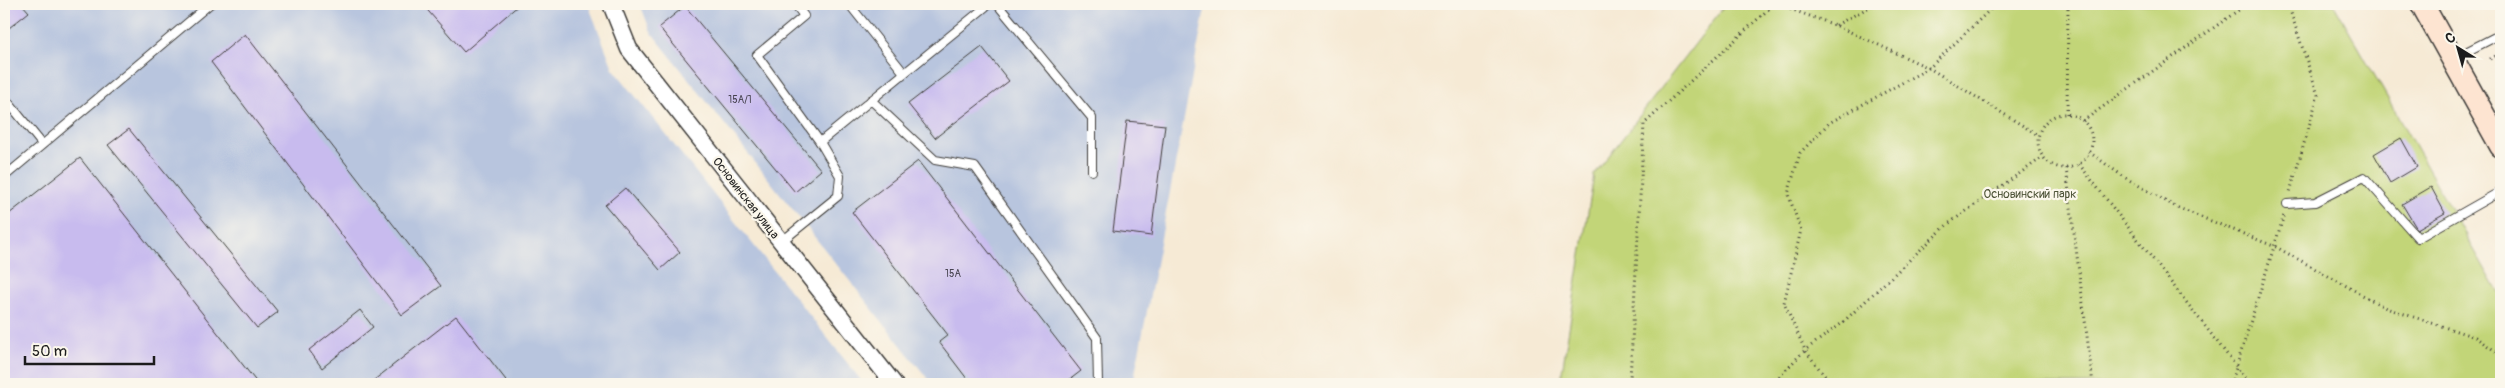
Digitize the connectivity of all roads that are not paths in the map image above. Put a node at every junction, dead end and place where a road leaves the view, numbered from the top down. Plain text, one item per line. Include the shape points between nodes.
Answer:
1 (210, 4) edge
2 (611, 4) edge
3 (795, 4) edge
4 (849, 4) edge
5 (989, 4) edge
6 (997, 4) edge
7 (2422, 4) edge
8 (2501, 34) edge
9 (2452, 59) junction
10 (904, 73) junction
11 (4, 97) edge
12 (871, 100) junction
13 (820, 142) junction
14 (42, 144) junction
15 (2501, 146) edge
16 (1092, 170) dead end
17 (4, 177) edge
18 (2501, 191) edge
19 (2287, 204) road end
20 (781, 242) junction
21 (894, 384) edge
22 (1098, 384) edge

1 - 14 lane
2 - 20 street, Основинская улица via 629,49
3 - 13 lane via 804,16 757,55
4 - 10 lane
5 - 10 lane
6 - 16 lane via 1092,118
7 - 9 main road
8 - 9 lane
9 - 15 main road
10 - 12 lane
11 - 14 lane
12 - 13 lane
12 - 22 lane via 935,160 976,167 1097,338
13 - 20 lane via 840,176 838,196
14 - 17 lane
18 - 19 lane via 2418,238 2364,176 2315,202
20 - 21 street, Основинская улица

